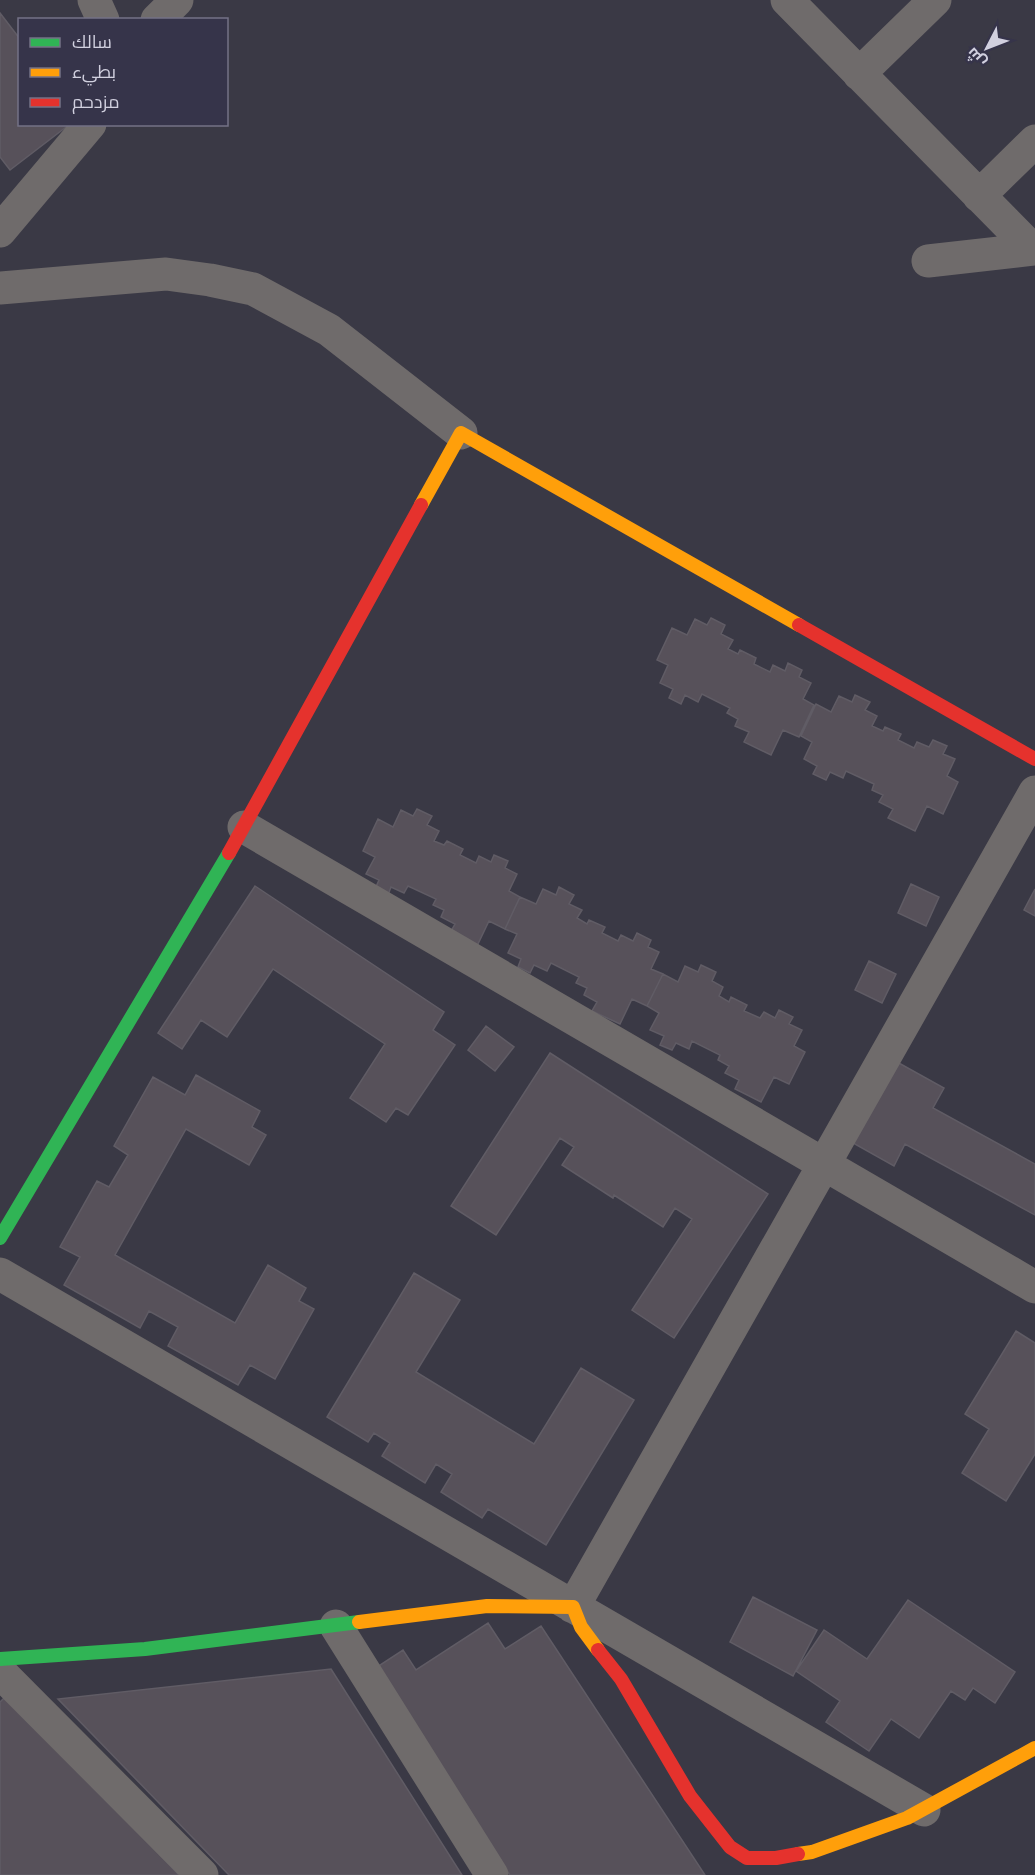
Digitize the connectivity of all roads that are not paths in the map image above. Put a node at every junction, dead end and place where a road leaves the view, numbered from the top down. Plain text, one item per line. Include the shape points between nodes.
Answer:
1 (94, 0) edge
2 (177, 0) edge
3 (787, 0) edge
4 (934, 0) edge
5 (102, 18) edge
6 (159, 18) edge
7 (859, 74) junction
8 (88, 126) edge
9 (1035, 141) edge
10 (979, 196) junction
11 (4, 217) edge
12 (1033, 249) edge
13 (928, 261) dead end
14 (0, 288) edge
15 (461, 433) junction
16 (1035, 759) edge
17 (1035, 792) edge
18 (244, 827) junction
19 (824, 1164) junction
20 (0, 1238) edge
21 (0, 1274) edge
22 (1035, 1287) edge
23 (573, 1607) junction
24 (336, 1626) junction
25 (0, 1659) edge
26 (0, 1671) edge
27 (1035, 1748) edge
28 (924, 1810) junction
29 (806, 1863) edge
30 (202, 1875) edge
31 (492, 1875) edge

1 - 5 street
2 - 6 street
3 - 7 street
4 - 7 street
7 - 10 street
8 - 11 street
9 - 10 street
10 - 12 street
12 - 13 street
14 - 15 street via 166,274 253,288 329,330
15 - 16 street
15 - 18 street
17 - 19 street
18 - 19 street
18 - 20 street
19 - 22 street
19 - 23 street
21 - 23 street
23 - 24 street via 487,1606
23 - 28 street
23 - 29 street via 581,1627 621,1679 690,1796 730,1847 747,1858
24 - 25 street via 145,1649
24 - 31 street
26 - 30 street
27 - 28 street
28 - 29 street

